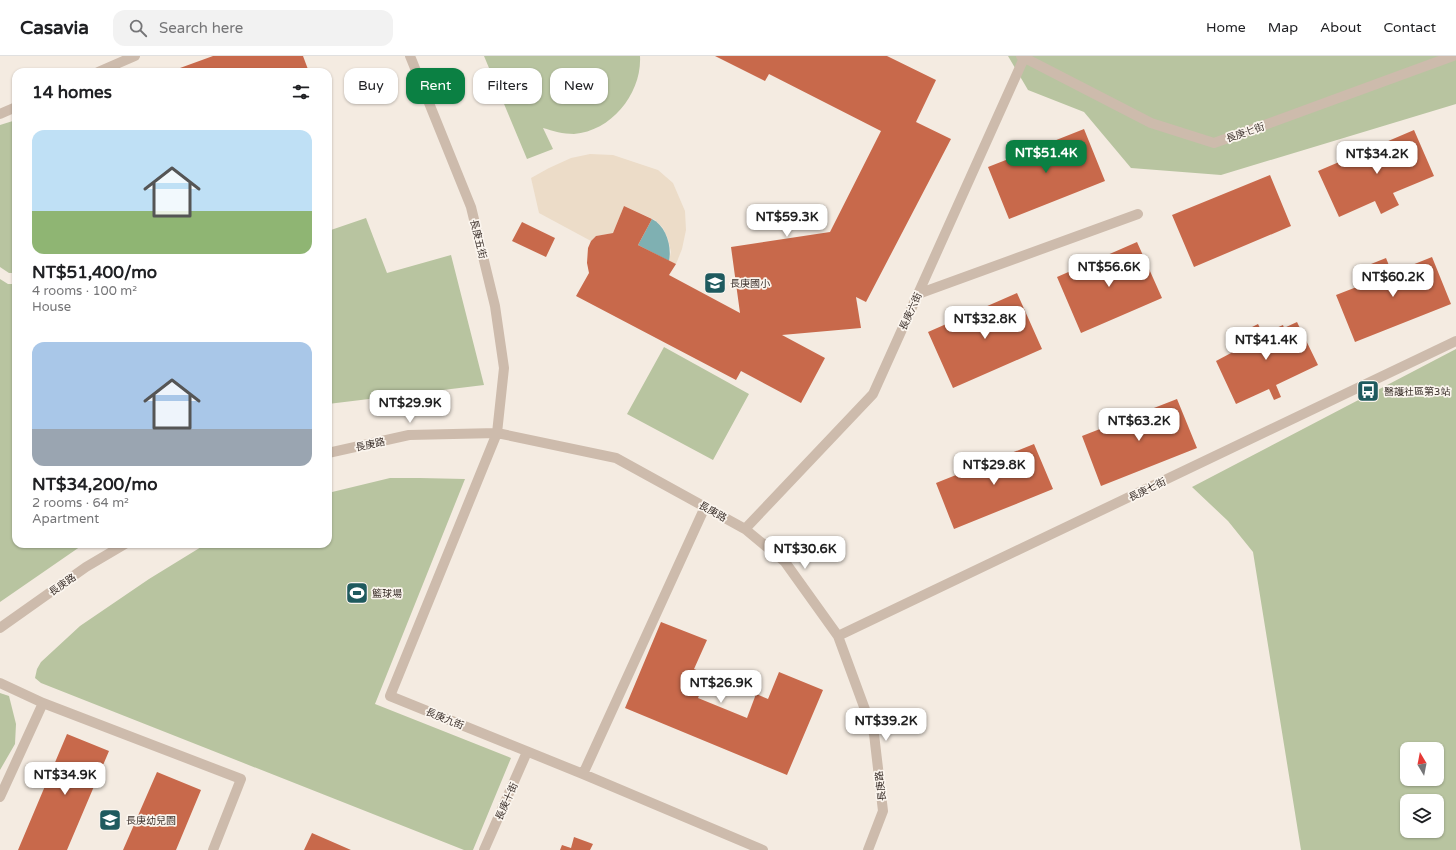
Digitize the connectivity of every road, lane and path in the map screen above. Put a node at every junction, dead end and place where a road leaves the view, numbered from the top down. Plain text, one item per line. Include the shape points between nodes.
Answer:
1 (135, 56) edge
2 (410, 56) edge
3 (1453, 56) edge
4 (1023, 57) edge
5 (107, 68) edge
6 (12, 109) edge
7 (0, 114) edge
8 (1138, 214) dead end
9 (918, 294) junction
10 (1456, 341) edge
11 (497, 433) junction
12 (332, 451) edge
13 (705, 507) junction
14 (745, 529) junction
15 (118, 548) edge
16 (0, 628) edge
17 (838, 636) junction
18 (0, 683) edge
19 (43, 703) junction
20 (527, 752) junction
21 (583, 774) junction
22 (0, 797) edge
23 (212, 850) edge
24 (484, 850) edge
25 (763, 850) edge
26 (868, 850) edge

1 - 5 street
2 - 11 street, 長庚五街 via 471,207 495,306 504,368
3 - 4 street, 長庚七街 via 1214,143 1151,123
4 - 9 street, 長庚六街
6 - 7 street
8 - 9 street
9 - 14 street, 長庚六街 via 873,394
10 - 17 street, 長庚七街
11 - 12 street, 長庚路 via 409,435
11 - 13 street, 長庚路 via 616,458
11 - 20 street, 長庚九街 via 390,696
13 - 14 street, 長庚路
13 - 21 street
14 - 17 street, 長庚路 via 785,562
15 - 16 street, 長庚路 via 86,567
17 - 26 street, 長庚路 via 874,734 883,811
18 - 19 street
19 - 22 street
19 - 23 street via 241,779
20 - 21 street, 長庚九街
20 - 24 street, 長庚十街
21 - 25 street, 長庚九街

